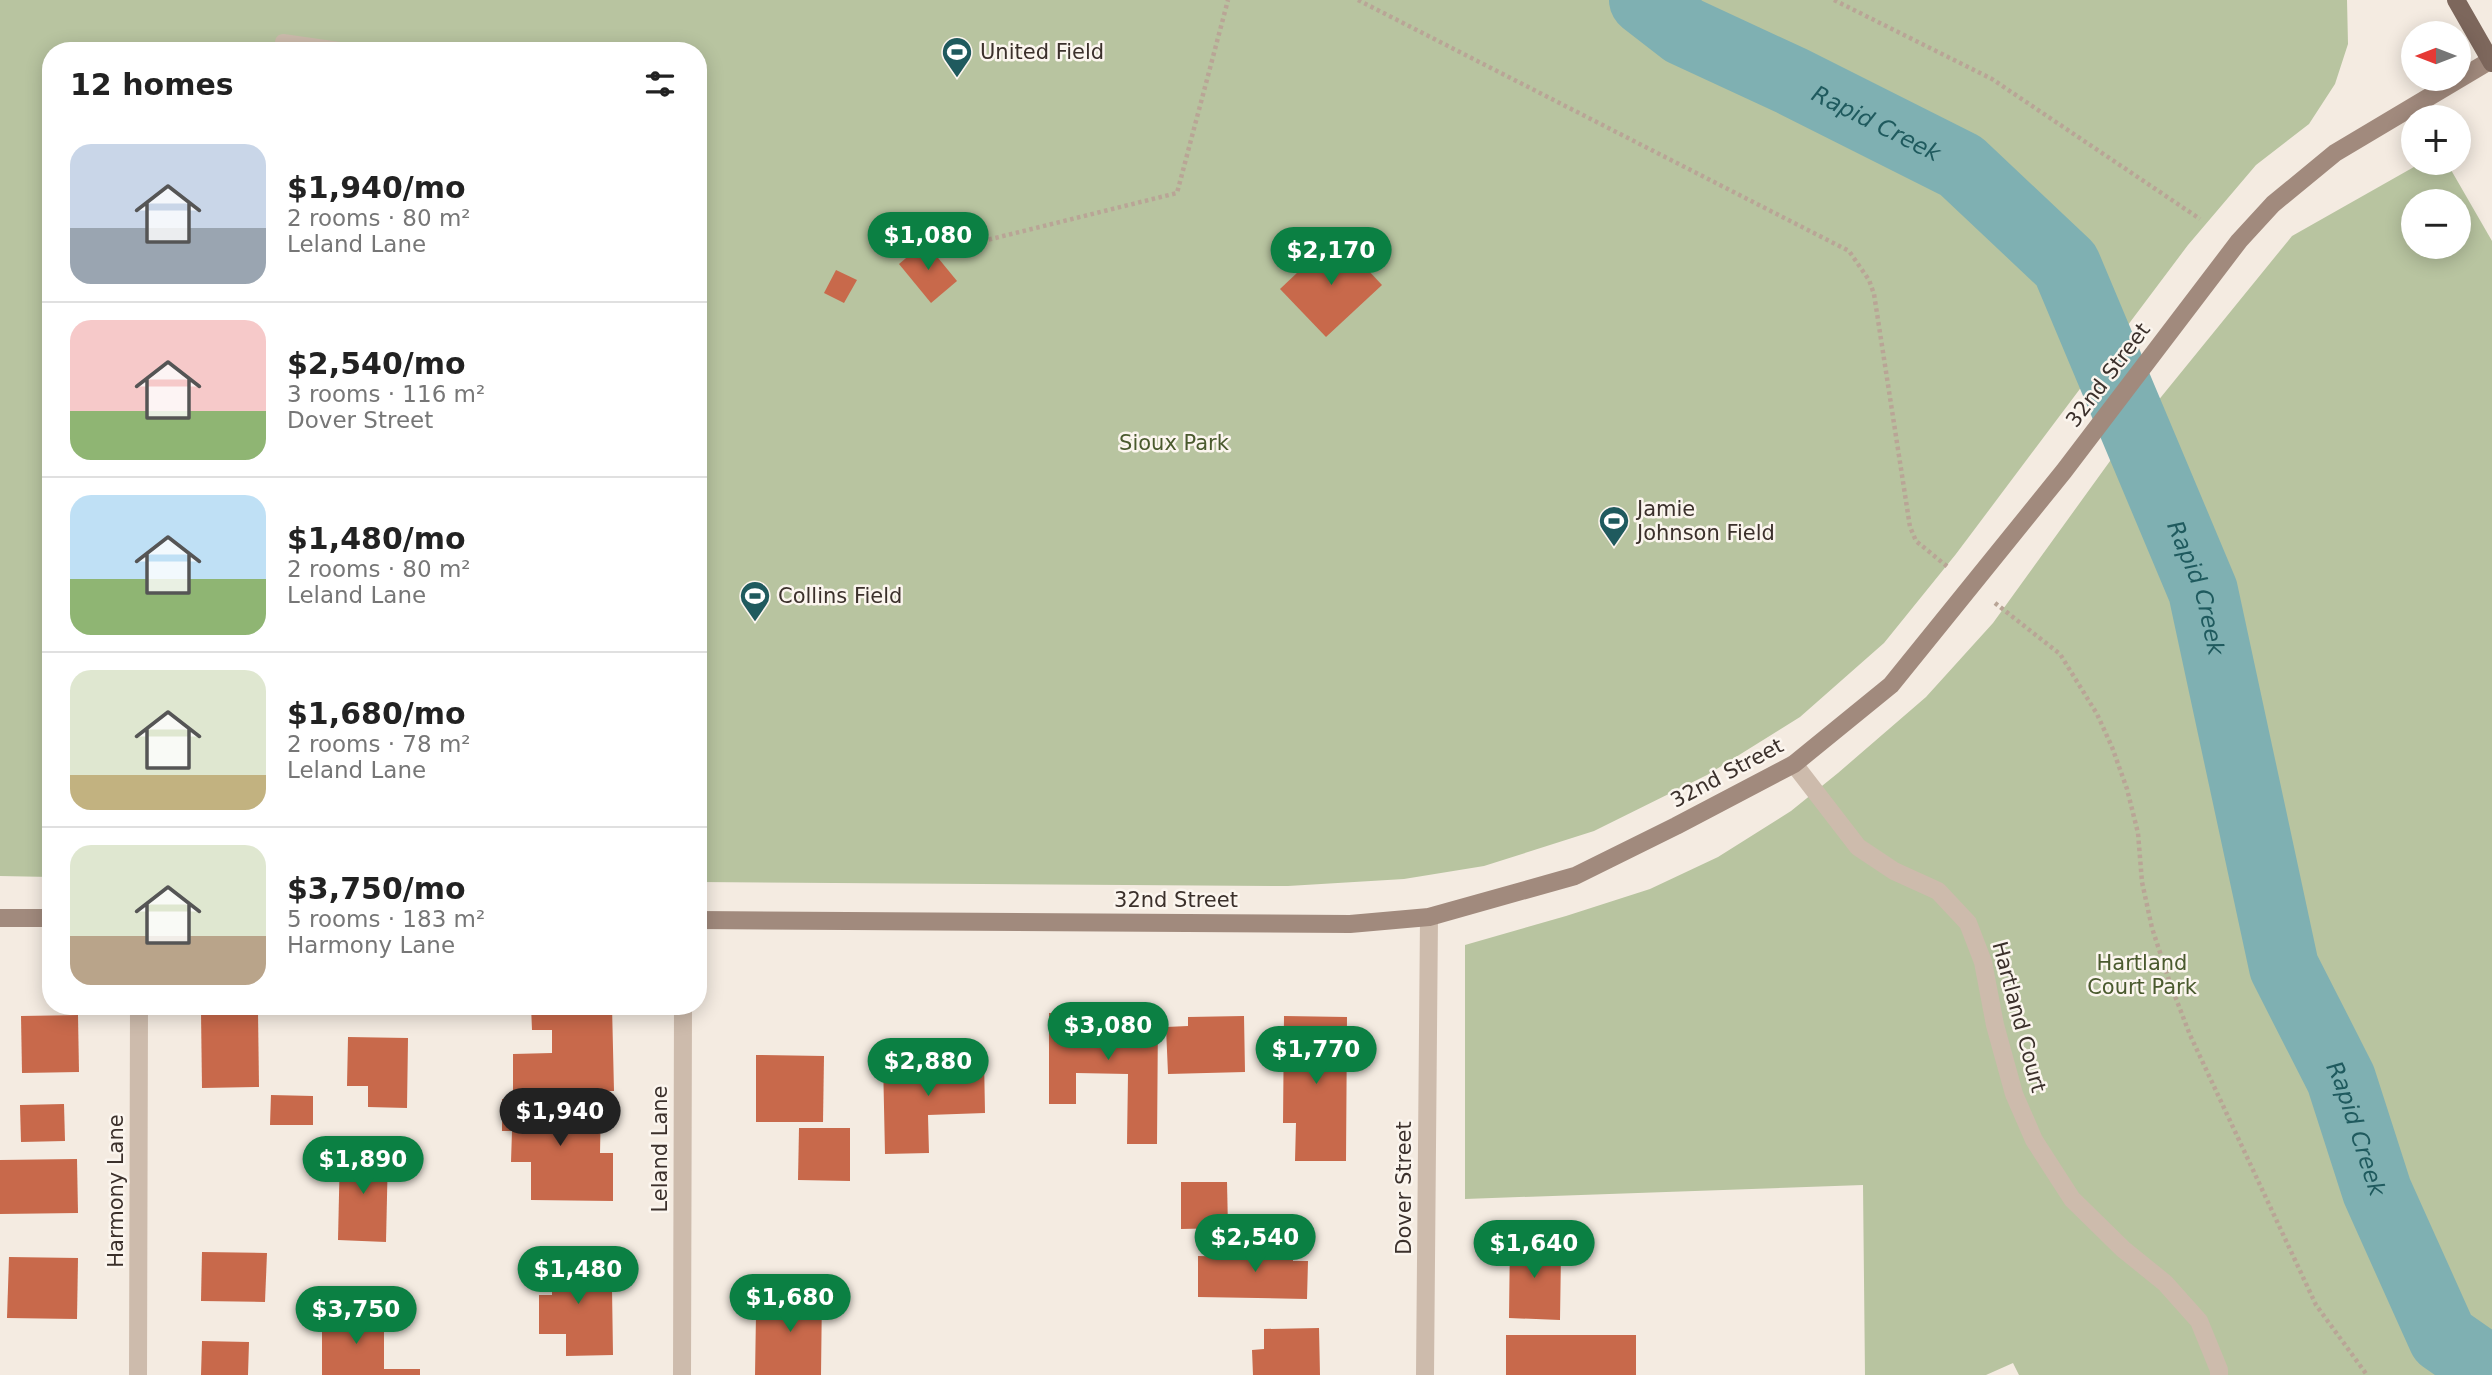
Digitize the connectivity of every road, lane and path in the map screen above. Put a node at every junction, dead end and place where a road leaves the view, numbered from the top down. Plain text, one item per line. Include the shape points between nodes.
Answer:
1 (1228, 0) edge
2 (1834, 0) edge
3 (2456, 0) edge
4 (2492, 61) edge
5 (2200, 219) dead end
6 (975, 243) dead end
7 (1794, 764) junction
8 (1429, 917) junction
9 (0, 918) edge
10 (42, 918) edge
11 (707, 920) edge
12 (139, 1015) edge
13 (683, 1015) edge
14 (138, 1375) edge
15 (682, 1375) edge
16 (1425, 1375) edge
17 (2219, 1375) edge

1 - 6 path via 1177,193
2 - 5 path via 1993,79
3 - 4 main road
4 - 7 street, 32nd Street via 2335,153 2294,185 2239,241 2064,471 1891,685
7 - 8 street, 32nd Street via 1575,876
7 - 17 street, Hartland Court via 1858,847 1894,871 1938,891 1968,923 1983,962 2014,1094 2034,1140 2071,1199 2165,1283 2199,1321
8 - 11 street, 32nd Street via 1350,924
8 - 16 street, Dover Street
9 - 10 street
12 - 14 street, Harmony Lane
13 - 15 street, Leland Lane

